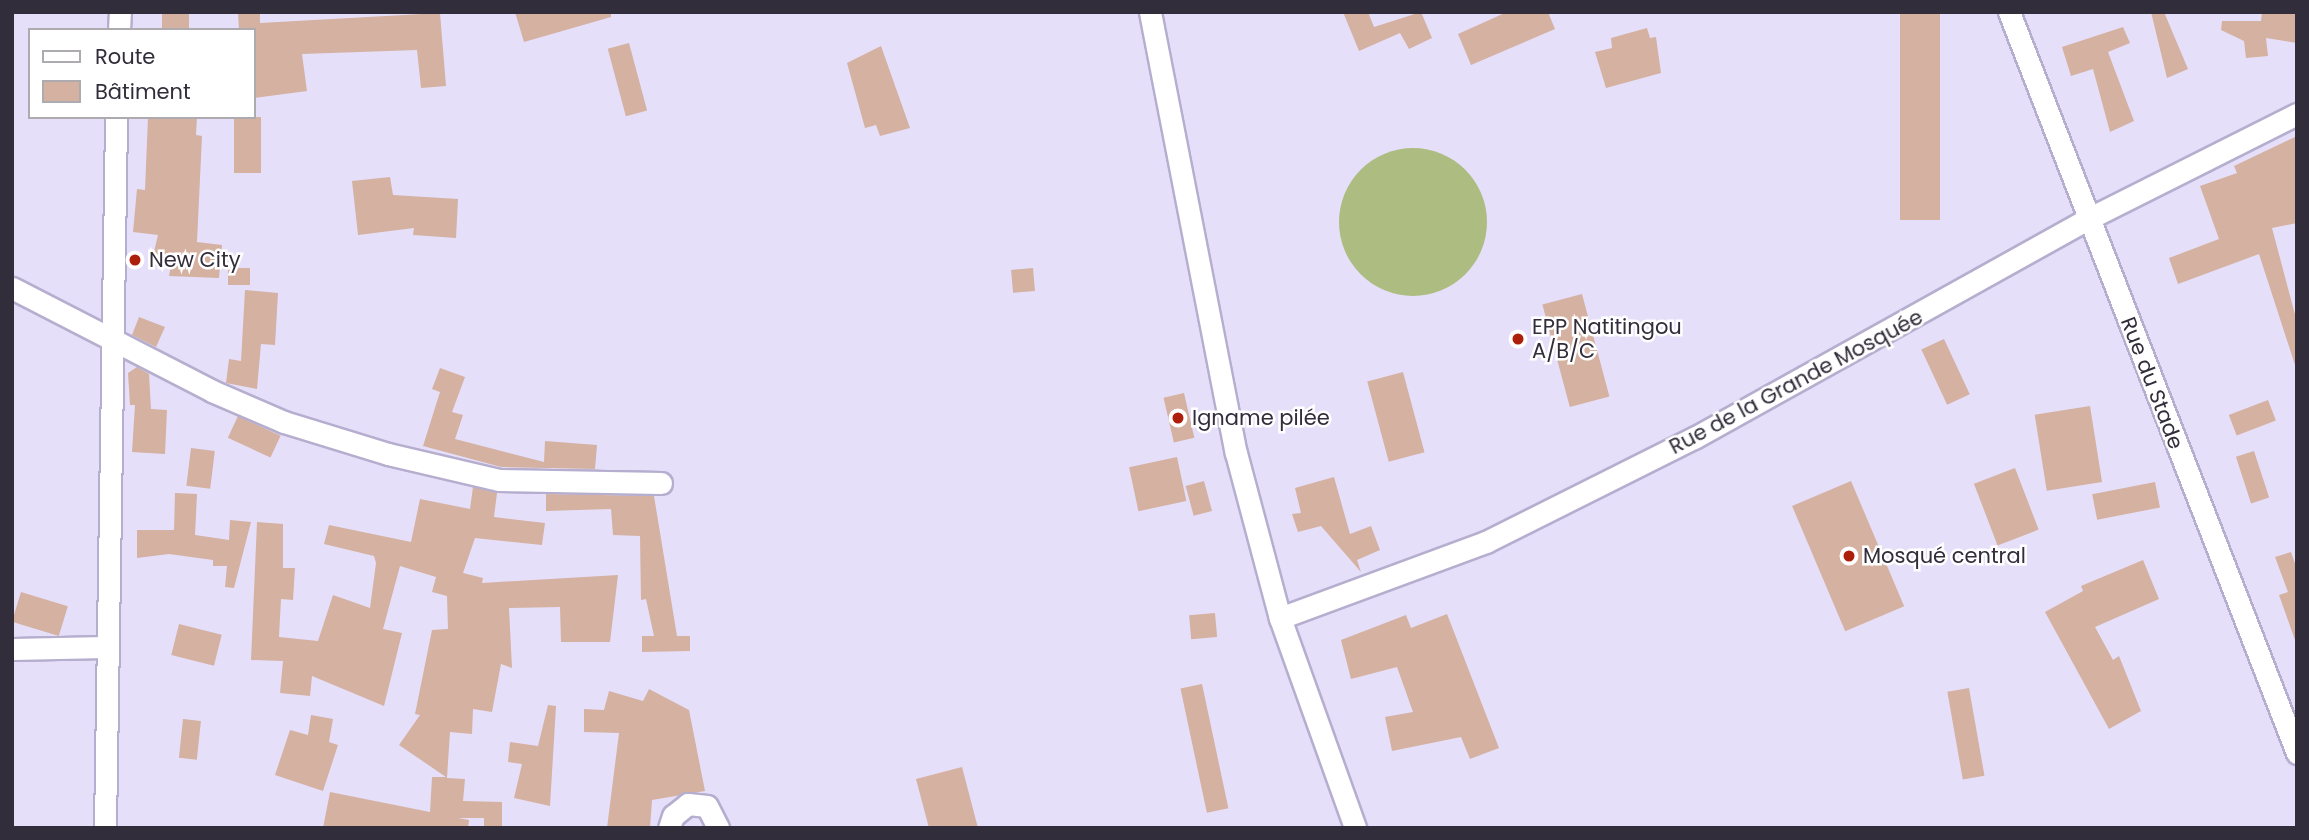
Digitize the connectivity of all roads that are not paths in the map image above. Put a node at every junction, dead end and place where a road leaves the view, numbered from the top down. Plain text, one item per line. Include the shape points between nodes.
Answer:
1 (1150, 12) edge
2 (2009, 12) edge
3 (2297, 114) edge
4 (116, 119) edge
5 (2088, 219) junction
6 (12, 288) edge
7 (108, 337) junction
8 (661, 484) dead end
9 (1280, 618) junction
10 (106, 647) junction
11 (12, 649) edge
12 (2297, 753) edge
13 (105, 828) edge
14 (670, 828) edge
15 (718, 828) edge
16 (1355, 828) edge

1 - 9 street via 1236,453
2 - 5 street, Rue du Stade
3 - 5 street, Rue de la Grande Mosquée
4 - 7 street
5 - 9 street, Rue de la Grande Mosquée via 1912,321 1486,542
5 - 12 street, Rue du Stade
6 - 7 street
7 - 8 street via 284,422 454,472 525,482
7 - 10 street
9 - 16 street
10 - 11 street
10 - 13 street
14 - 15 street via 673,816 688,804 707,806

